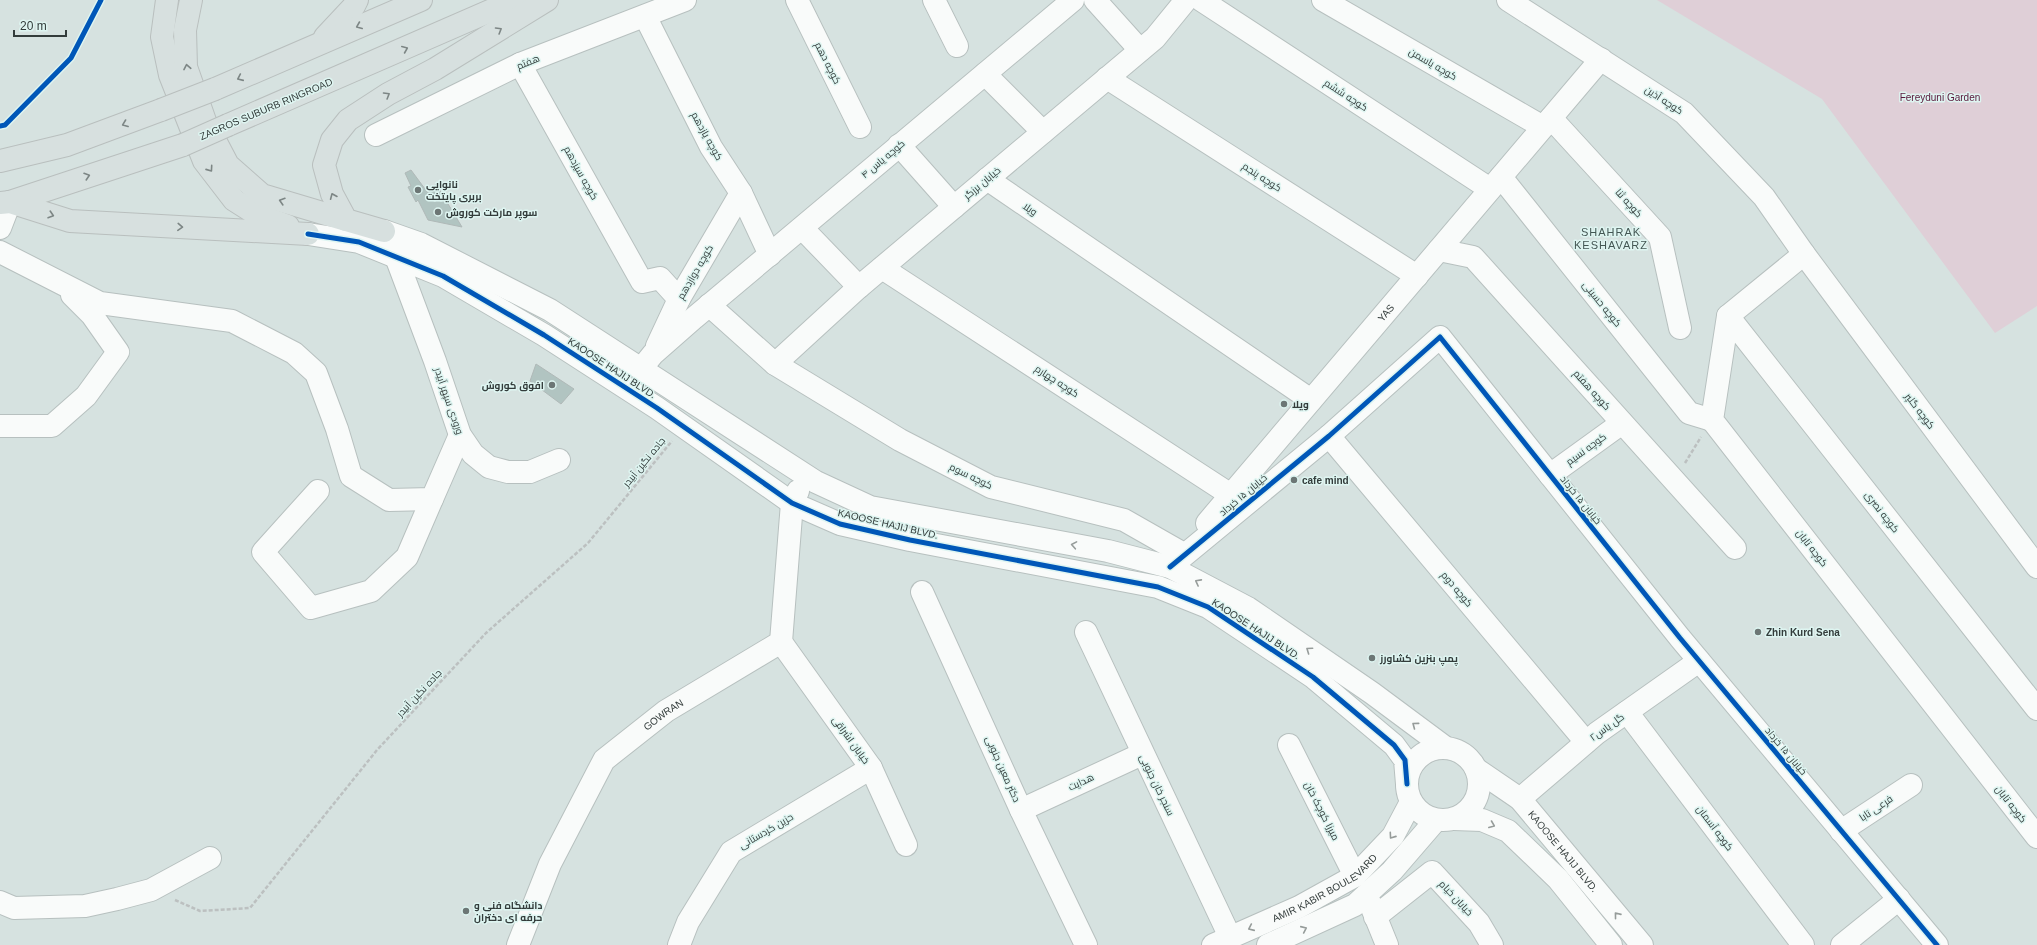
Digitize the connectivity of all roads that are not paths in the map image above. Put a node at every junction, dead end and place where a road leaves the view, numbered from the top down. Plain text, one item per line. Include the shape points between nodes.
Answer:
1 (166, 0) edge
2 (191, 0) edge
3 (357, 0) edge
4 (421, 0) edge
5 (515, 0) edge
6 (548, 0) edge
7 (685, 0) edge
8 (797, 0) edge
9 (934, 0) edge
10 (1073, 0) edge
11 (1096, 0) edge
12 (1186, 0) edge
13 (1201, 0) edge
14 (1322, 0) edge
15 (1508, 0) edge
16 (645, 16) junction
17 (321, 42) junction
18 (957, 46) dead end
19 (1140, 50) junction
20 (1601, 59) junction
21 (520, 64) junction
22 (984, 74) junction
23 (1108, 78) junction
24 (1547, 122) junction
25 (860, 127) dead end
26 (1043, 132) junction
27 (376, 134) dead end
28 (899, 145) junction
29 (0, 161) edge
30 (987, 179) junction
31 (1495, 183) junction
32 (740, 193) junction
33 (5, 202) edge
34 (954, 207) junction
35 (346, 220) junction
36 (0, 228) edge
37 (802, 228) junction
38 (384, 231) joint
39 (308, 234) junction
40 (1439, 250) junction
41 (0, 252) edge
42 (1804, 254) junction
43 (770, 255) junction
44 (396, 257) junction
45 (882, 268) junction
46 (1417, 276) junction
47 (59, 282) junction
48 (859, 288) junction
49 (679, 300) junction
50 (702, 311) junction
51 (1728, 316) junction
52 (1680, 328) dead end
53 (647, 361) junction
54 (775, 364) junction
55 (1311, 400) junction
56 (1712, 420) junction
57 (1622, 423) junction
58 (0, 426) edge
59 (460, 435) junction
60 (1329, 436) junction
61 (559, 460) dead end
62 (1550, 475) junction
63 (807, 476) junction
64 (318, 491) dead end
65 (1231, 495) junction
66 (432, 499) junction
67 (792, 503) junction
68 (1735, 548) dead end
69 (1176, 560) junction
70 (2037, 567) edge
71 (1158, 587) junction
72 (922, 592) dead end
73 (1086, 632) dead end
74 (782, 642) junction
75 (1699, 661) junction
76 (2037, 709) edge
77 (1627, 712) junction
78 (1586, 742) junction
79 (1289, 745) dead end
80 (1446, 748) junction
81 (1142, 754) junction
82 (872, 768) junction
83 (1476, 769) junction
84 (1911, 785) dead end
85 (1409, 793) junction
86 (1520, 798) junction
87 (1021, 810) junction
88 (1445, 819) junction
89 (1841, 831) junction
90 (2037, 837) edge
91 (906, 845) dead end
92 (210, 858) dead end
93 (1355, 876) junction
94 (1366, 895) junction
95 (1899, 900) junction
96 (0, 902) edge
97 (1375, 917) junction
98 (1221, 941) edge
99 (518, 945) edge
100 (679, 945) edge
101 (1086, 945) edge
102 (1268, 945) edge
103 (1387, 945) edge
104 (1492, 945) edge
105 (1611, 945) edge
106 (1642, 945) edge
107 (1803, 945) edge
108 (1842, 945) edge
109 (1937, 945) edge

1 -> 39 main road via 162,38 170,75 204,161 234,200 256,214
35 -> 2 main road via 262,195 228,165 205,121 186,67 185,30
3 - 17 main road
4 -> 17 main road
33 -> 5 main road, ZAGROS SUBURB RINGROAD, bridge via 182,145
35 -> 6 main road via 332,194 324,165 332,140 348,120
7 - 16 street, هفتم
8 - 25 street, کوچه دهم
9 - 18 street
10 - 22 street, کوچه یاس ۴
11 - 19 street
12 - 19 street, خیابان برزگر via 1155,38
13 - 31 street, کوچه ششم
14 - 24 street, کوچه یاسمن
15 - 20 street, کوچه آذین
16 - 21 street, هفتم
16 - 32 street, کوچه یازدهم via 711,147
17 -> 29 main road, bridge via 215,89 67,145
19 - 23 street, خیابان برزگر
20 - 24 street, YAS
20 - 42 street, کوچه آذین via 1684,113 1764,197
21 - 27 street, هفتم
21 - 49 street, کوچه سیزدهم via 642,282 660,278
22 - 26 street
22 - 28 street, کوچه یاس ۴
23 - 26 street, خیابان برزگر
23 - 46 street, کوچه پنجم
24 - 31 street, YAS
24 - 52 street, کوچه ثنا via 1660,237
26 - 30 street, خیابان برزگر
28 - 34 street
28 - 37 street, کوچه یاس ۴
30 - 34 street, خیابان برزگر
30 - 55 street, ویلا
31 - 40 street, YAS
31 - 56 street, کوچه حسینی via 1689,413
32 - 43 street, کوچه یازدهم
32 - 49 street, کوچه دوازدهم
33 - 36 street
33 -> 39 main road via 70,221
34 - 45 street, خیابان برزگر
35 - 38 main road
37 - 43 street, کوچه یاس ۴
37 - 48 street
38 - 53 street, KAOOSE HAJIJ BLVD. via 421,244
39 - 44 street, KAOOSE HAJIJ BLVD. via 359,242
40 - 46 street, YAS
40 - 57 street, کوچه هفتم via 1473,257
41 - 47 street
42 - 51 street
42 - 70 street, کوچه گلپر
43 - 50 street, کوچه یاس ۴
44 - 59 street, ورودی سپهر آبیدر
44 - 67 street, KAOOSE HAJIJ BLVD. via 443,276 544,335 684,427
45 - 48 street, خیابان برزگر
45 - 65 street, کوچه چهارم
46 - 55 street, YAS
47 - 58 street via 92,315 118,352 86,396 52,426
47 - 66 street via 100,303 232,321 294,353 316,373 351,476 388,500
48 - 54 street, خیابان برزگر
49 - 53 street, کوچه دوازدهم
50 - 53 street, کوچه یاس ۴
50 - 54 street, کوچه سوم
51 - 56 street
51 - 76 street, کوچه نصری
53 - 63 street, KAOOSE HAJIJ BLVD.
54 - 69 street, کوچه سوم via 900,440 991,487 1124,520
55 - 65 street, YAS
56 - 90 street, کوچه تابان
57 - 62 street, کوچه نسیم
57 - 68 street, کوچه هفتم
59 - 61 street, ورودی سپهر آبیدر via 472,454 489,466 508,472 530,472
59 - 66 street
60 - 62 street, خیابان ۱۵ خرداد via 1440,337
60 - 69 street, خیابان ۱۵ خرداد
60 - 78 street, کوچه دوم
62 - 75 street, خیابان ۱۵ خرداد
63 - 67 street
69 -> 63 street, KAOOSE HAJIJ BLVD. via 1108,551 870,507
64 - 66 street via 263,552 311,608 371,591 407,557
65 - 69 street, YAS
67 - 71 street, KAOOSE HAJIJ BLVD. via 848,526
67 - 74 street
69 - 71 street
80 -> 69 street, KAOOSE HAJIJ BLVD. via 1372,693
71 - 85 street, KAOOSE HAJIJ BLVD. via 1208,607 1313,677 1394,745 1405,760
72 - 87 street, دکتر معین جنوبی
73 - 81 street, سنجر خان جنوبی
74 - 82 street, خیابان اشراقی
74 - 99 street, GOWRAN via 666,711 604,760 550,864
75 - 77 street, گل یاس۲
75 - 89 street, خیابان ۱۵ خرداد
77 - 78 street, گل یاس۲
77 - 107 street, کوچه آسمان
78 - 86 street, گل یاس۲
79 - 93 street, میرزا کوچک خان
80 - 83 street via 1464,754
80 - 85 street via 1427,752 1418,757 1410,770
81 - 87 street, هدایت
81 - 98 street, سنجر خان جنوبی
82 - 91 street, خیابان اشراقی
82 - 100 street, حزین کردستانی via 731,852 688,922
83 - 86 street, KAOOSE HAJIJ BLVD.
83 - 88 street via 1479,784 1476,799 1467,811
84 - 89 street, فرعی تابا
85 - 88 street via 1418,810 1426,816
85 -> 93 street, AMIR KABIR BOULEVARD via 1393,836
106 -> 86 street, KAOOSE HAJIJ BLVD.
87 - 101 street, دکتر معین جنوبی
88 - 94 street
88 -> 105 street via 1482,820 1508,831 1558,879
89 - 95 street, خیابان ۱۵ خرداد
92 - 96 street via 151,890 85,906 14,908
93 -> 98 street, AMIR KABIR BOULEVARD via 1298,907
94 - 97 street
102 -> 94 street via 1342,912
95 - 108 street
95 - 109 street, خیابان ۱۵ خرداد
97 - 103 street
97 - 104 street, خیابان خیام via 1432,872 1479,922

